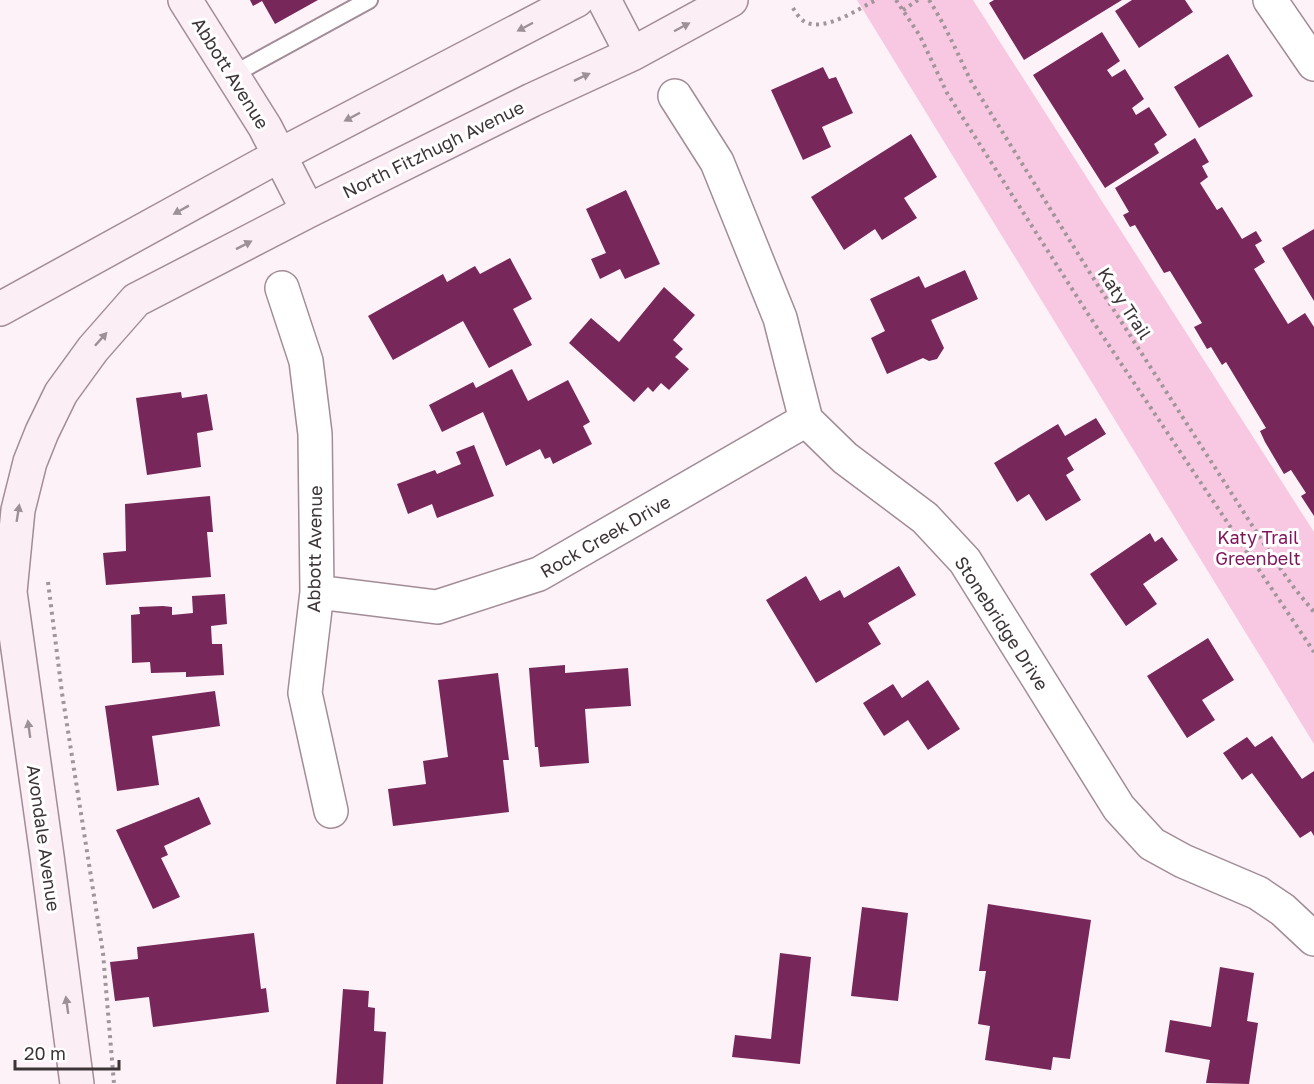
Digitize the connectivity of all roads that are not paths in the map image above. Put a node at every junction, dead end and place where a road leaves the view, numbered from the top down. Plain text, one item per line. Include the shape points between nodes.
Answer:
1 (185, 0) edge
2 (369, 0) edge
3 (577, 0) edge
4 (604, 0) edge
5 (731, 0) edge
6 (1270, 0) edge
7 (632, 54) junction
8 (1314, 64) edge
9 (232, 75) junction
10 (675, 96) dead end
11 (280, 155) junction
12 (308, 211) junction
13 (282, 288) dead end
14 (136, 300) joint
15 (0, 309) edge
16 (806, 420) junction
17 (0, 558) edge
18 (10, 592) junction
19 (317, 592) junction
20 (332, 812) dead end
21 (1314, 939) edge
22 (77, 1084) edge

1 - 9 main road, Abbott Avenue
2 - 9 lane
3 -> 11 main road
4 - 7 main road
7 -> 5 main road, North Fitzhugh Avenue
6 - 8 street
12 -> 7 main road, North Fitzhugh Avenue
9 - 11 main road, Abbott Avenue
10 - 16 street via 717,162 780,318
11 - 12 main road, Abbott Avenue
11 -> 15 main road
14 -> 12 main road, North Fitzhugh Avenue
13 - 19 street, Abbott Avenue via 306,361 315,434
18 -> 14 main road, Avondale Avenue via 18,510 42,432 61,393
16 - 19 street, Rock Creek Drive via 539,574 437,607
16 - 21 street, Stonebridge Drive via 845,458 925,518 965,561 1119,808 1152,844 1258,893
17 - 18 main road, Avondale Avenue
22 -> 18 main road, Avondale Avenue
19 - 20 street, Abbott Avenue via 304,693

